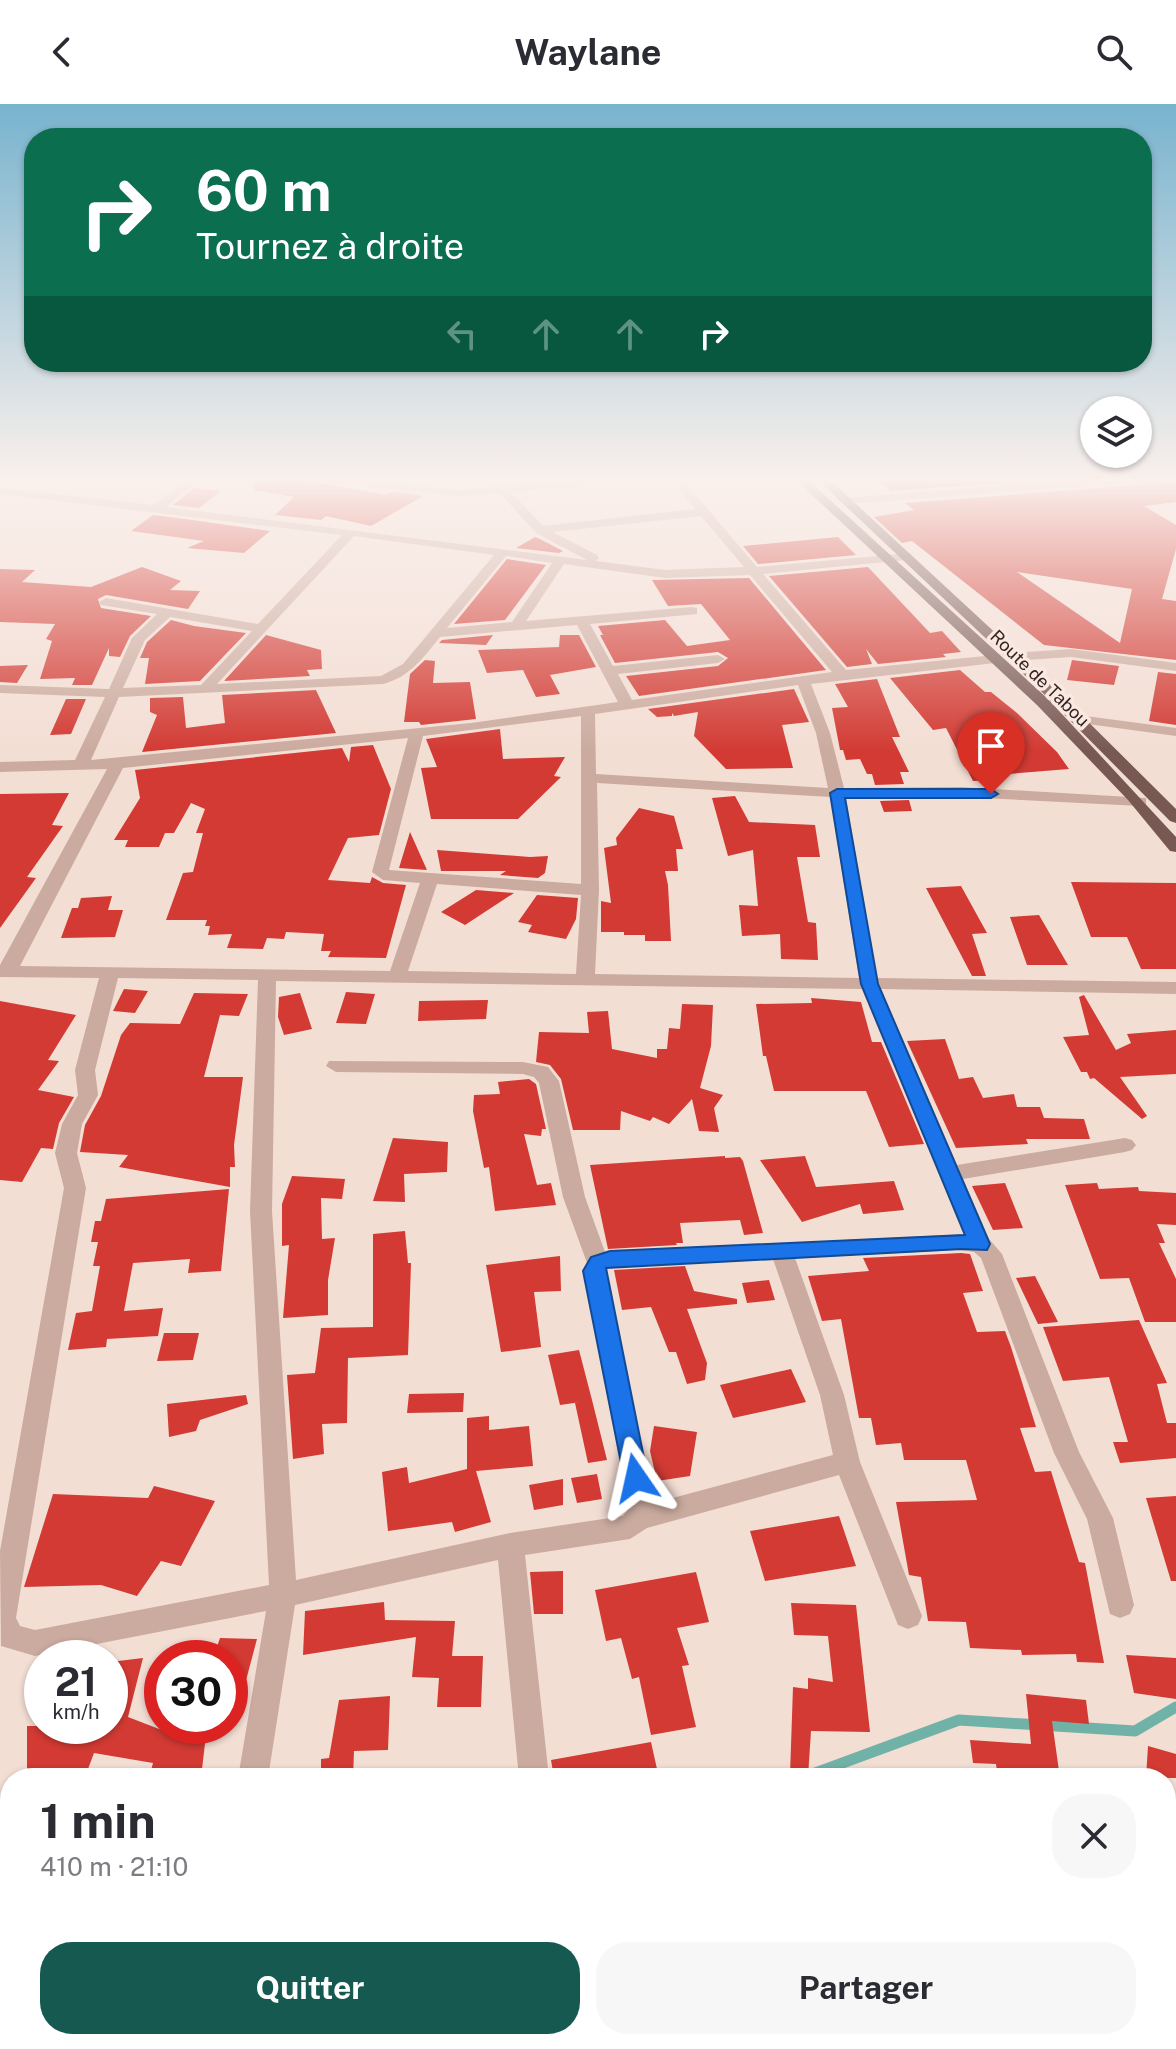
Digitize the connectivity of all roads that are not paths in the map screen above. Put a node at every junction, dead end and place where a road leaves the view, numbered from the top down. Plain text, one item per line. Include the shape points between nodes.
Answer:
1 (316, 570) edge
2 (488, 570) edge
3 (554, 570) edge
4 (640, 570) edge
5 (765, 570) edge
6 (898, 570) edge
7 (921, 570) edge
8 (751, 571) junction
9 (106, 602) dead end
10 (692, 611) dead end
11 (167, 612) junction
12 (582, 621) junction
13 (516, 626) junction
14 (261, 628) junction
15 (436, 633) junction
16 (1014, 657) junction
17 (718, 659) dead end
18 (995, 659) junction
19 (1176, 667) edge
20 (609, 671) junction
21 (842, 675) junction
22 (803, 680) junction
23 (0, 689) edge
24 (205, 689) junction
25 (112, 693) junction
26 (627, 705) junction
27 (588, 710) junction
28 (1078, 719) junction
29 (417, 731) junction
30 (1176, 732) edge
31 (117, 764) junction
32 (81, 765) junction
33 (0, 767) edge
34 (589, 778) junction
35 (837, 793) junction
36 (1140, 801) junction
37 (1176, 818) edge
38 (1176, 847) edge
39 (430, 879) junction
40 (590, 890) junction
41 (4, 971) edge
42 (110, 972) junction
43 (267, 975) junction
44 (397, 977) junction
45 (585, 980) junction
46 (869, 984) junction
47 (1176, 988) edge
48 (336, 1066) dead end
49 (1125, 1145) dead end
50 (950, 1174) junction
51 (980, 1244) junction
52 (781, 1251) junction
53 (598, 1263) junction
54 (847, 1462) junction
55 (639, 1519) junction
56 (510, 1545) junction
57 (283, 1595) junction
58 (1120, 1605) dead end
59 (908, 1616) dead end
60 (255, 1768) edge
61 (533, 1768) edge

1 - 14 street
2 - 15 street
3 - 13 street
4 - 8 street
5 - 8 street
6 - 18 main road, Route de Tabou
7 - 16 main road, Route de Tabou
8 - 21 street
9 - 11 street
10 - 12 street
11 - 14 street
11 - 25 street via 139,638
12 - 13 street
12 - 20 street
13 - 15 street
14 - 24 street
15 - 24 street via 408,667 383,680
16 - 19 street via 1071,653
16 - 28 main road, Route de Tabou
17 - 20 street
18 - 21 street
18 - 36 main road, Route de Tabou
20 - 26 street
21 - 22 street
22 - 26 street
22 - 35 street
23 - 25 street
24 - 25 street
25 - 32 street
26 - 27 street
27 - 29 street
27 - 34 street
28 - 30 street
28 - 37 main road, Route de Tabou
29 - 31 street
29 - 39 street via 380,872
31 - 32 street
31 - 41 street
32 - 33 street
34 - 35 street
34 - 40 street
35 - 36 street via 961,792
35 - 46 street
36 - 38 main road, Route de Tabou
39 - 40 street
39 - 44 street
40 - 45 street
41 - 42 street
42 - 43 street
42 - 57 street via 85,1070 88,1095 72,1124 66,1153 75,1188 2,1619 11,1637 35,1643
43 - 44 street
43 - 57 street via 261,1211
44 - 45 street
45 - 46 street
46 - 47 street
46 - 50 street
48 - 53 street via 541,1072 549,1081 574,1197
49 - 50 street
50 - 51 street
51 - 52 street
51 - 58 street via 991,1254 1067,1453 1100,1518
52 - 53 street
52 - 54 street via 832,1395
53 - 55 street via 594,1271 642,1508
54 - 55 street
54 - 59 street
55 - 56 street via 630,1527
56 - 57 street
56 - 61 street
57 - 60 street

